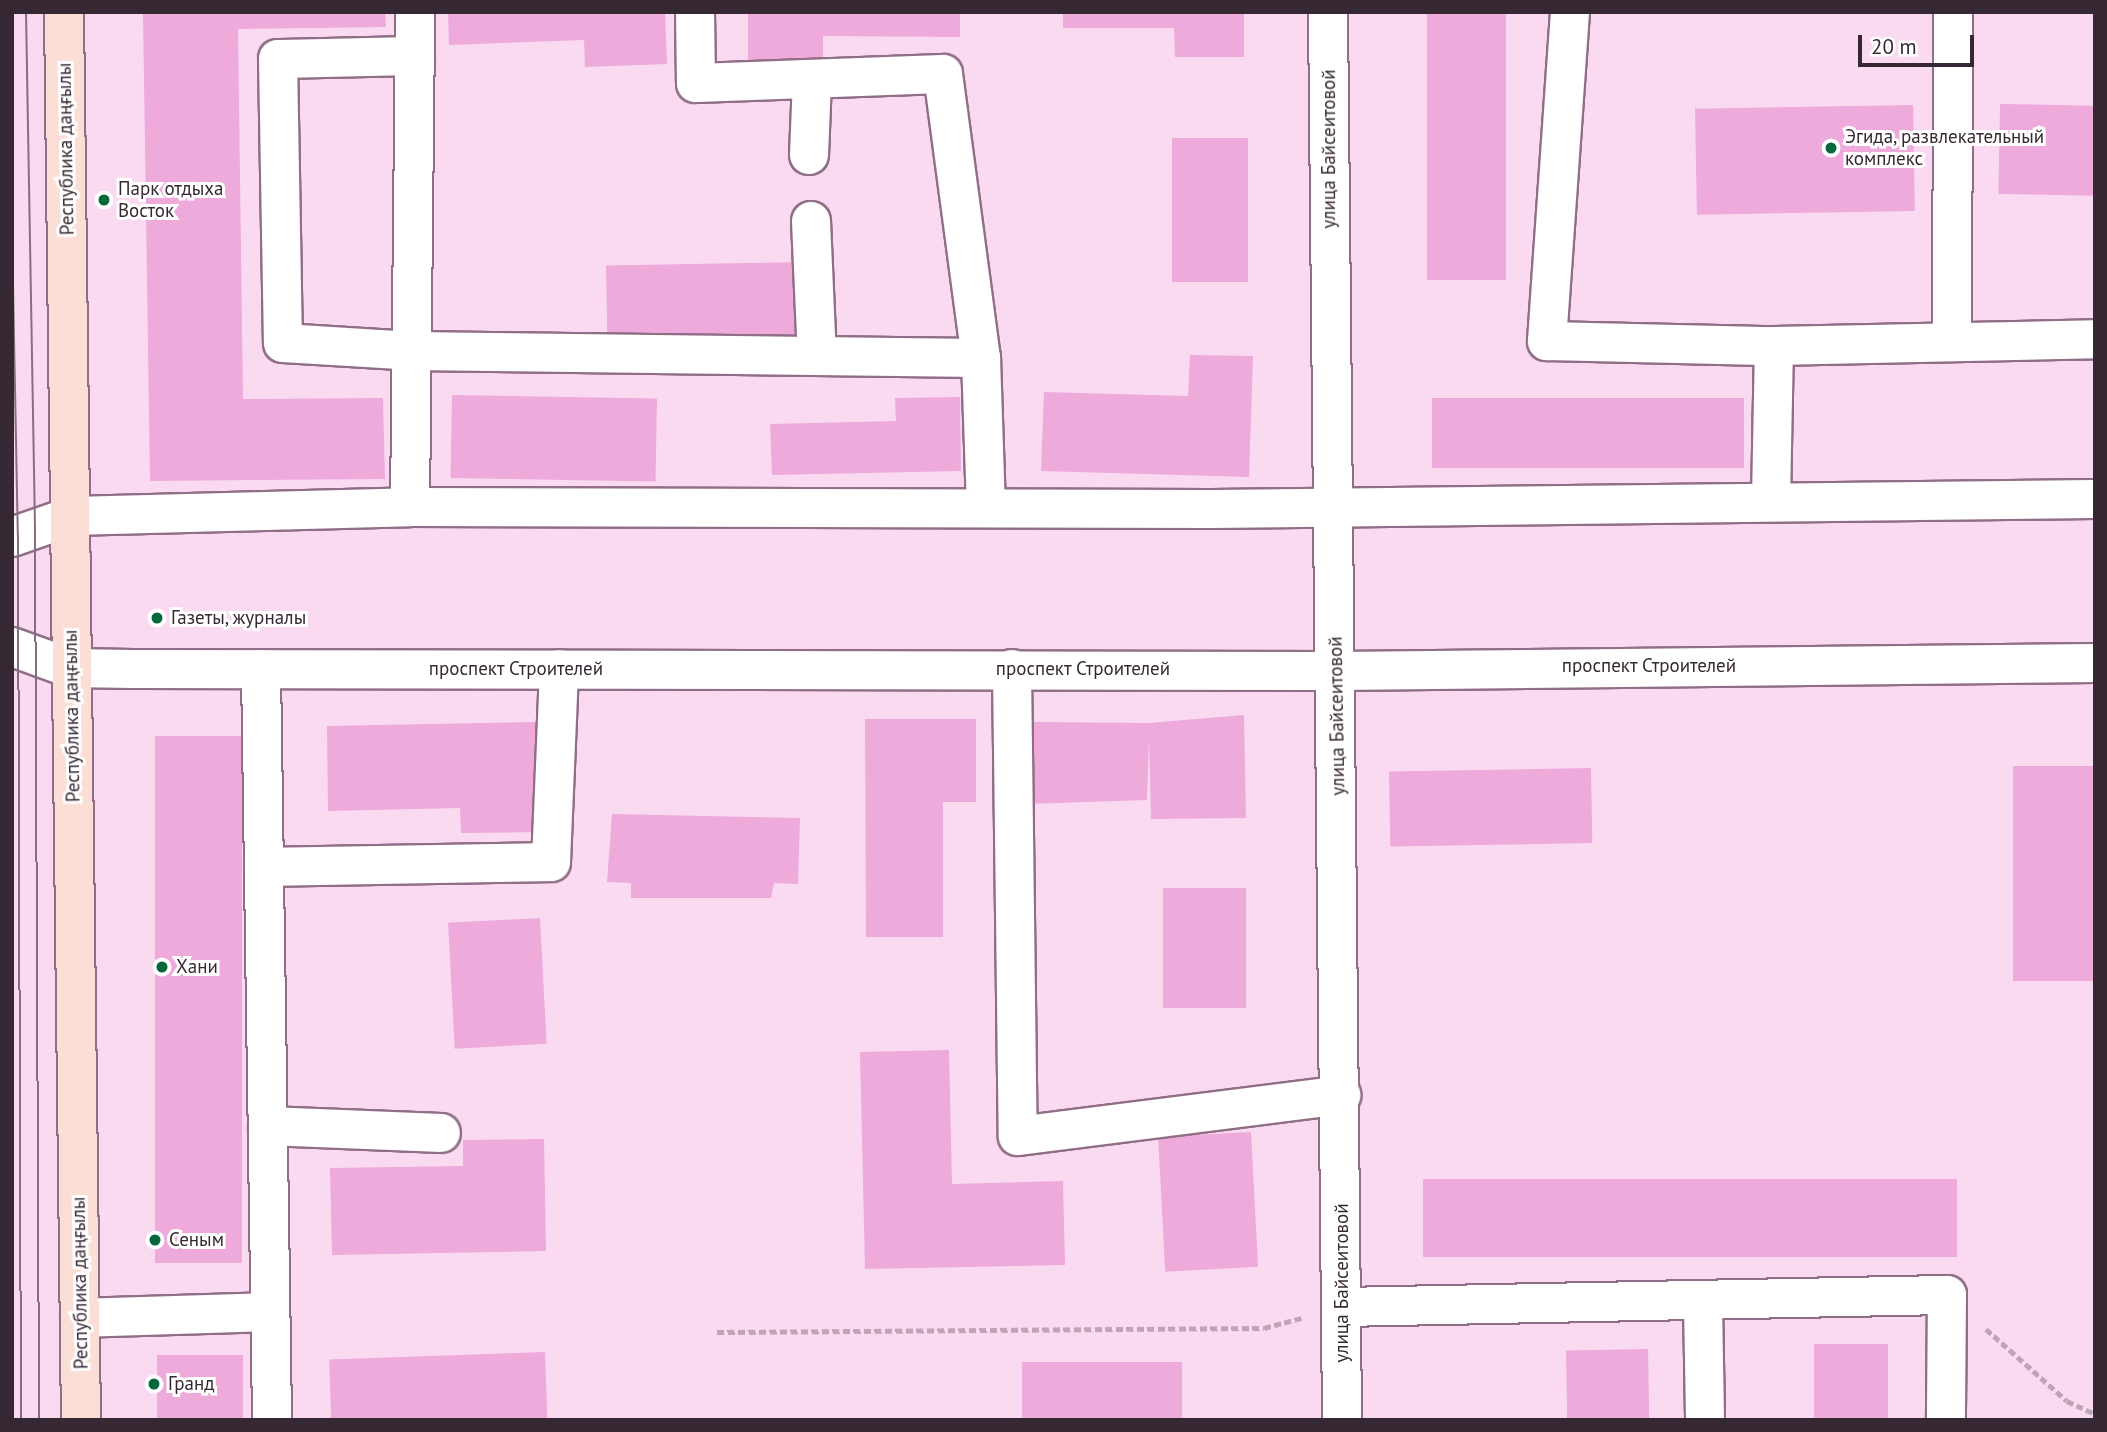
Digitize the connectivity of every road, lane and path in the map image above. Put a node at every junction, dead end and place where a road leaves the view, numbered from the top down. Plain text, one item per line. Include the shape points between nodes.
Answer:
1 (64, 12) edge
2 (415, 12) edge
3 (695, 12) edge
4 (1328, 12) edge
5 (1570, 12) edge
6 (1953, 12) edge
7 (415, 56) junction
8 (812, 79) junction
9 (809, 155) dead end
10 (811, 221) dead end
11 (2095, 339) edge
12 (1952, 341) junction
13 (1774, 346) junction
14 (412, 351) junction
15 (817, 356) junction
16 (981, 358) junction
17 (2095, 499) edge
18 (1771, 500) junction
19 (1330, 504) junction
20 (410, 507) junction
21 (986, 508) junction
22 (72, 516) junction
23 (12, 537) edge
24 (12, 647) edge
25 (2095, 663) edge
26 (70, 668) junction
27 (261, 669) junction
28 (559, 669) junction
29 (1012, 669) junction
30 (1338, 671) junction
31 (264, 867) junction
32 (1341, 1095) junction
33 (268, 1126) junction
34 (441, 1133) dead end
35 (1947, 1295) junction
36 (1703, 1303) junction
37 (1342, 1307) junction
38 (271, 1312) junction
39 (80, 1318) junction
40 (717, 1332) dead end
41 (2095, 1415) edge
42 (81, 1420) edge
43 (272, 1420) edge
44 (1342, 1420) edge
45 (1704, 1420) edge
46 (1945, 1420) edge

1 - 22 main road, Республика даңғылы
2 - 7 street
3 - 8 street via 696,83
4 - 19 street, улица Байсеитовой
5 - 13 street via 1547,341
6 - 12 street
7 - 14 street
7 - 14 street via 278,59 283,342
8 - 9 street
8 - 16 street via 943,75
10 - 15 street
11 - 12 street
12 - 13 street
13 - 18 street
14 - 15 street
14 - 20 street
15 - 16 street
16 - 21 street
17 - 18 street
18 - 19 street
19 - 21 street
19 - 30 street, улица Байсеитовой
20 - 21 street
20 - 22 street
22 - 23 street
22 - 26 main road, Республика даңғылы
24 - 26 street, проспект Строителей
25 - 30 street, проспект Строителей
26 - 27 street, проспект Строителей
26 - 39 main road, Республика даңғылы
27 - 28 street, проспект Строителей
27 - 31 street
28 - 29 street, проспект Строителей
28 - 31 street via 551,862
29 - 30 street, проспект Строителей
29 - 32 street via 1018,1136
30 - 32 street, улица Байсеитовой
31 - 33 street
32 - 37 street, улица Байсеитовой
33 - 34 street
33 - 38 street
35 - 36 street
35 - 41 path via 2067,1401
35 - 46 street
36 - 37 street
36 - 45 street
37 - 40 path via 1264,1328
37 - 44 street, улица Байсеитовой
38 - 39 street
38 - 43 street
39 - 42 main road, Республика даңғылы

